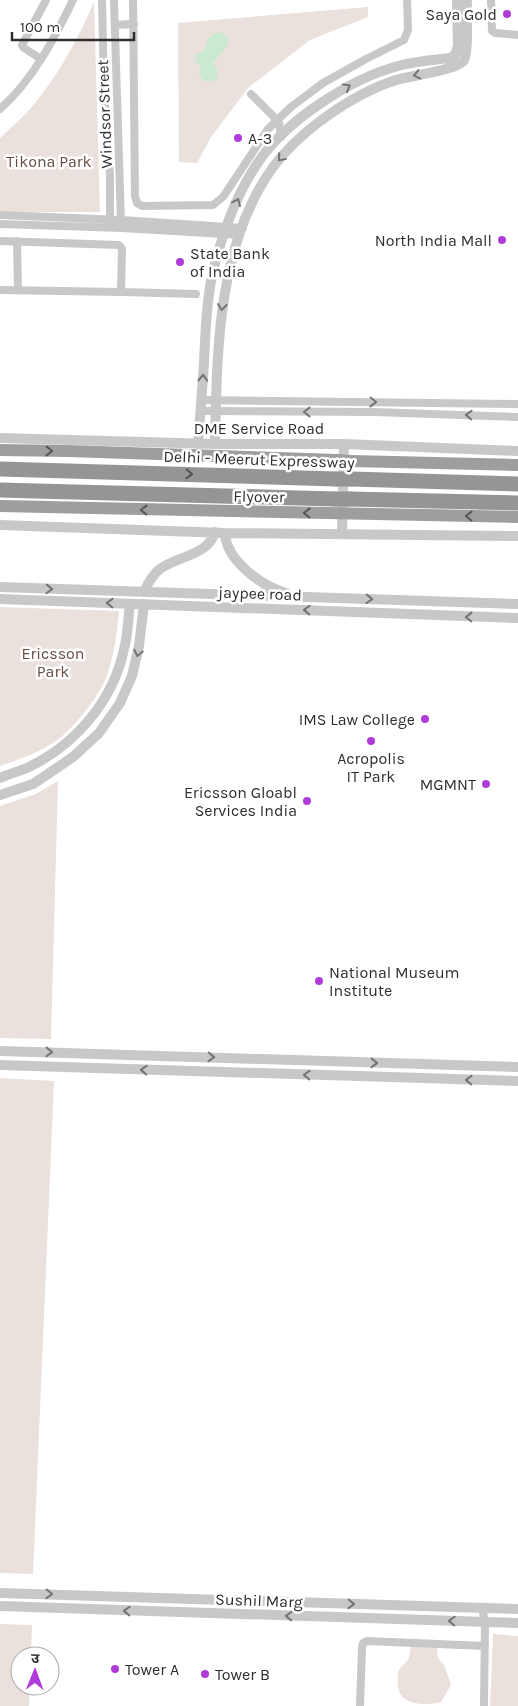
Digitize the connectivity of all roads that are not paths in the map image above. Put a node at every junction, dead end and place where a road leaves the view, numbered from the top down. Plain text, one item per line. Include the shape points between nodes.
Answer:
1 (46, 0) edge
2 (74, 0) edge
3 (102, 0) edge
4 (114, 0) edge
5 (134, 0) edge
6 (407, 0) edge
7 (457, 0) edge
8 (467, 0) edge
9 (491, 0) edge
10 (134, 24) junction
11 (115, 25) junction
12 (518, 35) edge
13 (41, 59) junction
14 (251, 94) dead end
15 (0, 109) edge
16 (276, 120) junction
17 (281, 137) junction
18 (0, 215) edge
19 (0, 224) edge
20 (110, 224) junction
21 (121, 224) junction
22 (225, 231) junction
23 (241, 231) junction
24 (0, 240) edge
25 (17, 241) junction
26 (0, 290) edge
27 (18, 290) junction
28 (121, 292) junction
29 (196, 294) dead end
30 (202, 400) junction
31 (216, 400) junction
32 (445, 402) junction
33 (518, 404) edge
34 (201, 411) junction
35 (216, 412) junction
36 (444, 414) junction
37 (518, 417) edge
38 (0, 438) edge
39 (198, 444) junction
40 (215, 444) junction
41 (344, 444) junction
42 (0, 450) edge
43 (518, 452) edge
44 (518, 465) edge
45 (0, 469) edge
46 (518, 484) edge
47 (0, 490) edge
48 (518, 503) edge
49 (0, 506) edge
50 (518, 517) edge
51 (0, 525) edge
52 (220, 532) junction
53 (342, 534) junction
54 (518, 536) edge
55 (0, 587) edge
56 (144, 592) junction
57 (302, 597) junction
58 (0, 599) edge
59 (130, 604) junction
60 (144, 604) junction
61 (518, 604) edge
62 (518, 618) edge
63 (0, 778) edge
64 (0, 795) edge
65 (0, 1051) edge
66 (0, 1065) edge
67 (518, 1067) edge
68 (518, 1081) edge
69 (0, 1593) edge
70 (0, 1606) edge
71 (482, 1608) junction
72 (518, 1609) edge
73 (485, 1622) junction
74 (518, 1623) edge
75 (485, 1646) junction
76 (360, 1706) edge
77 (484, 1706) edge

1 - 13 street via 22,45
2 - 13 street
3 - 20 street, Windsor Street
4 - 11 street, Windsor Street
5 - 10 street
6 - 16 street via 408,30 404,40 323,83
17 -> 7 street via 306,113 374,74 455,55 458,46
8 -> 23 street via 464,62 374,89 318,122 272,168
9 - 12 street via 492,32
10 - 11 street
10 - 16 street via 137,203 142,206 213,205 223,197
11 - 21 street, Windsor Street
13 - 15 street via 26,82
14 - 16 street
16 - 17 street
22 -> 17 street via 256,165
18 - 20 street
19 - 20 street
20 - 21 street
21 - 22 street
22 - 23 street
30 -> 22 street via 211,282
23 -> 31 street via 223,300
24 - 25 street
25 - 27 street
25 - 28 street via 119,245 122,249
26 - 27 street
27 - 28 street
28 - 29 street
30 - 31 street
30 - 34 street
31 -> 32 street
31 - 35 street
32 - 33 street
32 - 36 street
34 - 35 street
34 - 39 street
36 -> 35 street
35 - 40 street
37 -> 36 street
38 - 39 street, DME Service Road
39 - 40 street, DME Service Road
40 - 41 street, DME Service Road
41 - 43 street, DME Service Road
41 - 53 street
42 -> 44 highway, bridge
45 -> 46 highway, Delhi - Meerut Expressway
47 - 48 highway
50 -> 49 highway, Flyover, bridge
51 - 52 street
52 - 53 street
52 - 56 street via 208,545 161,568
52 - 57 street via 230,552 244,567 274,589
53 - 54 street
55 -> 56 street
56 - 57 street
57 -> 61 street
59 -> 58 street, jaypee road
59 - 60 street, jaypee road
59 - 63 street via 125,649 105,700 63,746 29,767
62 -> 60 street, jaypee road
60 -> 64 street via 140,646 132,676 120,703 99,733 73,757 33,784
65 -> 67 street
68 -> 66 street
69 -> 71 street, Sushil Marg
73 -> 70 street, Sushil Marg
71 - 72 street, Sushil Marg
71 - 73 street
73 - 74 street, Sushil Marg
73 - 75 street
75 - 76 street via 368,1641 362,1648
75 - 77 street

